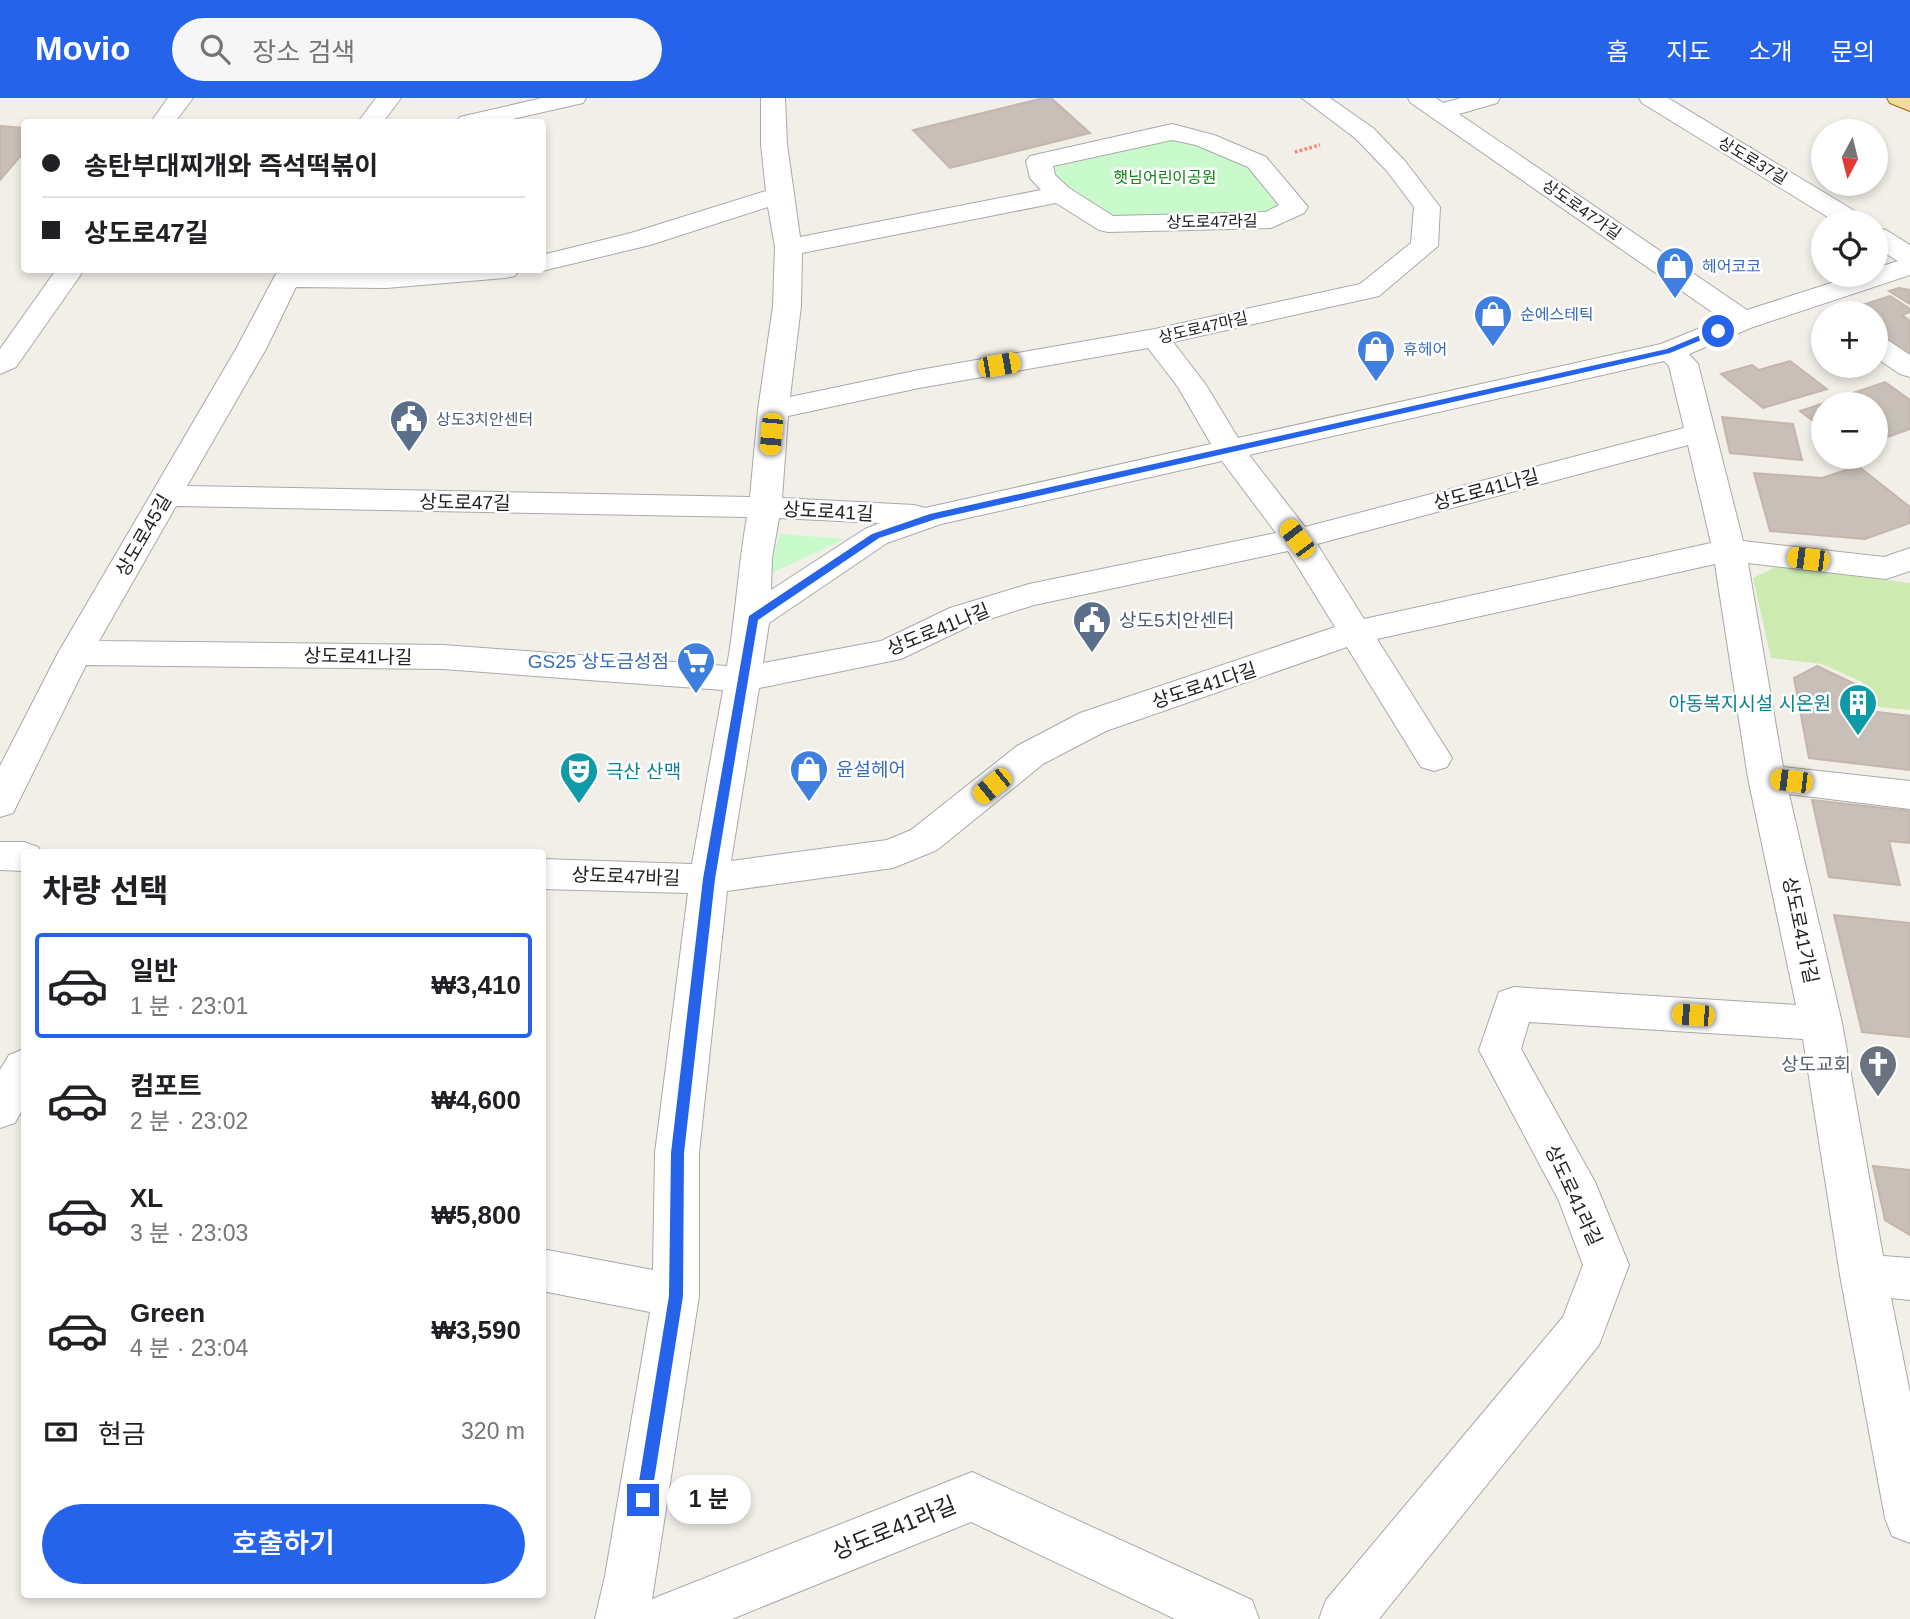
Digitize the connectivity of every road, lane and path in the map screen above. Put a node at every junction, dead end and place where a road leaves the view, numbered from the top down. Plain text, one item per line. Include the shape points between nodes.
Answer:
1 (181, 98) edge
2 (389, 98) edge
3 (574, 98) edge
4 (773, 98) edge
5 (1314, 98) edge
6 (1488, 98) edge
7 (1651, 98) edge
8 (1899, 98) edge
9 (1910, 104) edge
10 (1431, 105) edge
11 (165, 119) edge
12 (372, 119) edge
13 (482, 119) edge
14 (1060, 194) junction
15 (780, 195) junction
16 (1834, 210) edge
17 (1888, 243) edge
18 (789, 247) junction
19 (1910, 257) edge
20 (546, 262) edge
21 (1910, 265) edge
22 (68, 273) edge
23 (469, 273) edge
24 (290, 274) edge
25 (1832, 301) edge
26 (1811, 308) edge
27 (1743, 321) junction
28 (1155, 338) junction
29 (1670, 351) junction
30 (1888, 353) edge
31 (0, 365) edge
32 (1910, 368) edge
33 (773, 410) junction
34 (1699, 433) junction
35 (1230, 451) junction
36 (166, 496) junction
37 (765, 507) junction
38 (933, 516) junction
39 (1297, 539) junction
40 (1729, 550) junction
41 (1910, 559) edge
42 (753, 618) junction
43 (1356, 632) junction
44 (75, 653) junction
45 (744, 679) junction
46 (1434, 758) dead end
47 (1767, 778) junction
48 (1910, 795) edge
49 (0, 803) edge
50 (0, 856) edge
51 (21, 857) edge
52 (546, 874) edge
53 (709, 879) junction
54 (1821, 1023) junction
55 (0, 1065) edge
56 (21, 1065) edge
57 (21, 1071) edge
58 (0, 1110) edge
59 (546, 1271) edge
60 (1863, 1275) junction
61 (1910, 1279) edge
62 (676, 1296) junction
63 (1905, 1462) edge
64 (1910, 1518) edge
65 (621, 1619) edge
66 (667, 1619) edge
67 (1233, 1619) edge
68 (1345, 1619) edge

1 - 11 street
2 - 12 street
3 - 13 street
4 - 15 street
5 - 28 street, 상도로47마길 via 1364,133 1427,207 1424,246 1369,290
6 - 10 street
7 - 16 street, 상도로37길
8 - 9 main road
10 - 27 street, 상도로47가길
14 - 14 street, 상도로47라길 via 1108,224 1271,220 1295,207 1257,162 1172,132 1039,161 1043,178
14 - 18 street
15 - 18 street
15 - 20 street via 640,239
17 - 19 street
18 - 33 street via 787,306
21 - 25 street, 상도로41길
22 - 31 street
23 - 24 street via 386,280
24 - 36 street, 상도로45길
26 - 27 street, 상도로41길
27 - 29 street, 상도로41길
28 - 33 street, 상도로47마길
28 - 35 street via 1191,385
29 - 34 street, 상도로41가길 via 1683,364
29 - 35 street, 상도로41길
30 - 32 street
33 - 37 street
34 - 39 street, 상도로41나길
34 - 40 street, 상도로41가길
35 - 38 street, 상도로41길
35 - 39 street
36 - 37 street, 상도로47길
36 - 44 street, 상도로45길
37 - 38 street, 상도로41길
37 - 42 street
38 - 42 street, 상도로41길 via 876,536
39 - 43 street
39 - 45 street, 상도로41나길 via 1029,595 962,616 889,651
40 - 41 street, 상도로41다길 via 1886,568
40 - 43 street, 상도로41다길
40 - 47 street, 상도로41가길
42 - 45 street
43 - 46 street
43 - 53 street, 상도로41다길 via 1093,722 1030,755 924,840 893,854
44 - 45 street, 상도로41나길 via 443,657
44 - 49 street, 상도로45길
45 - 53 street
47 - 48 street
47 - 54 street, 상도로41가길
50 - 51 street
52 - 53 street, 상도로47바길
53 - 62 street via 677,1153
54 - 60 street, 상도로41가길
54 - 68 street, 상도로41라길 via 1514,1004 1500,1050 1579,1196 1606,1265 1582,1330
55 - 56 street
57 - 58 street
59 - 62 street
60 - 61 street
60 - 63 street, 상도로41가길
62 - 65 street
63 - 64 street, 상도로41가길
66 - 67 street, 상도로41라길 via 972,1497

